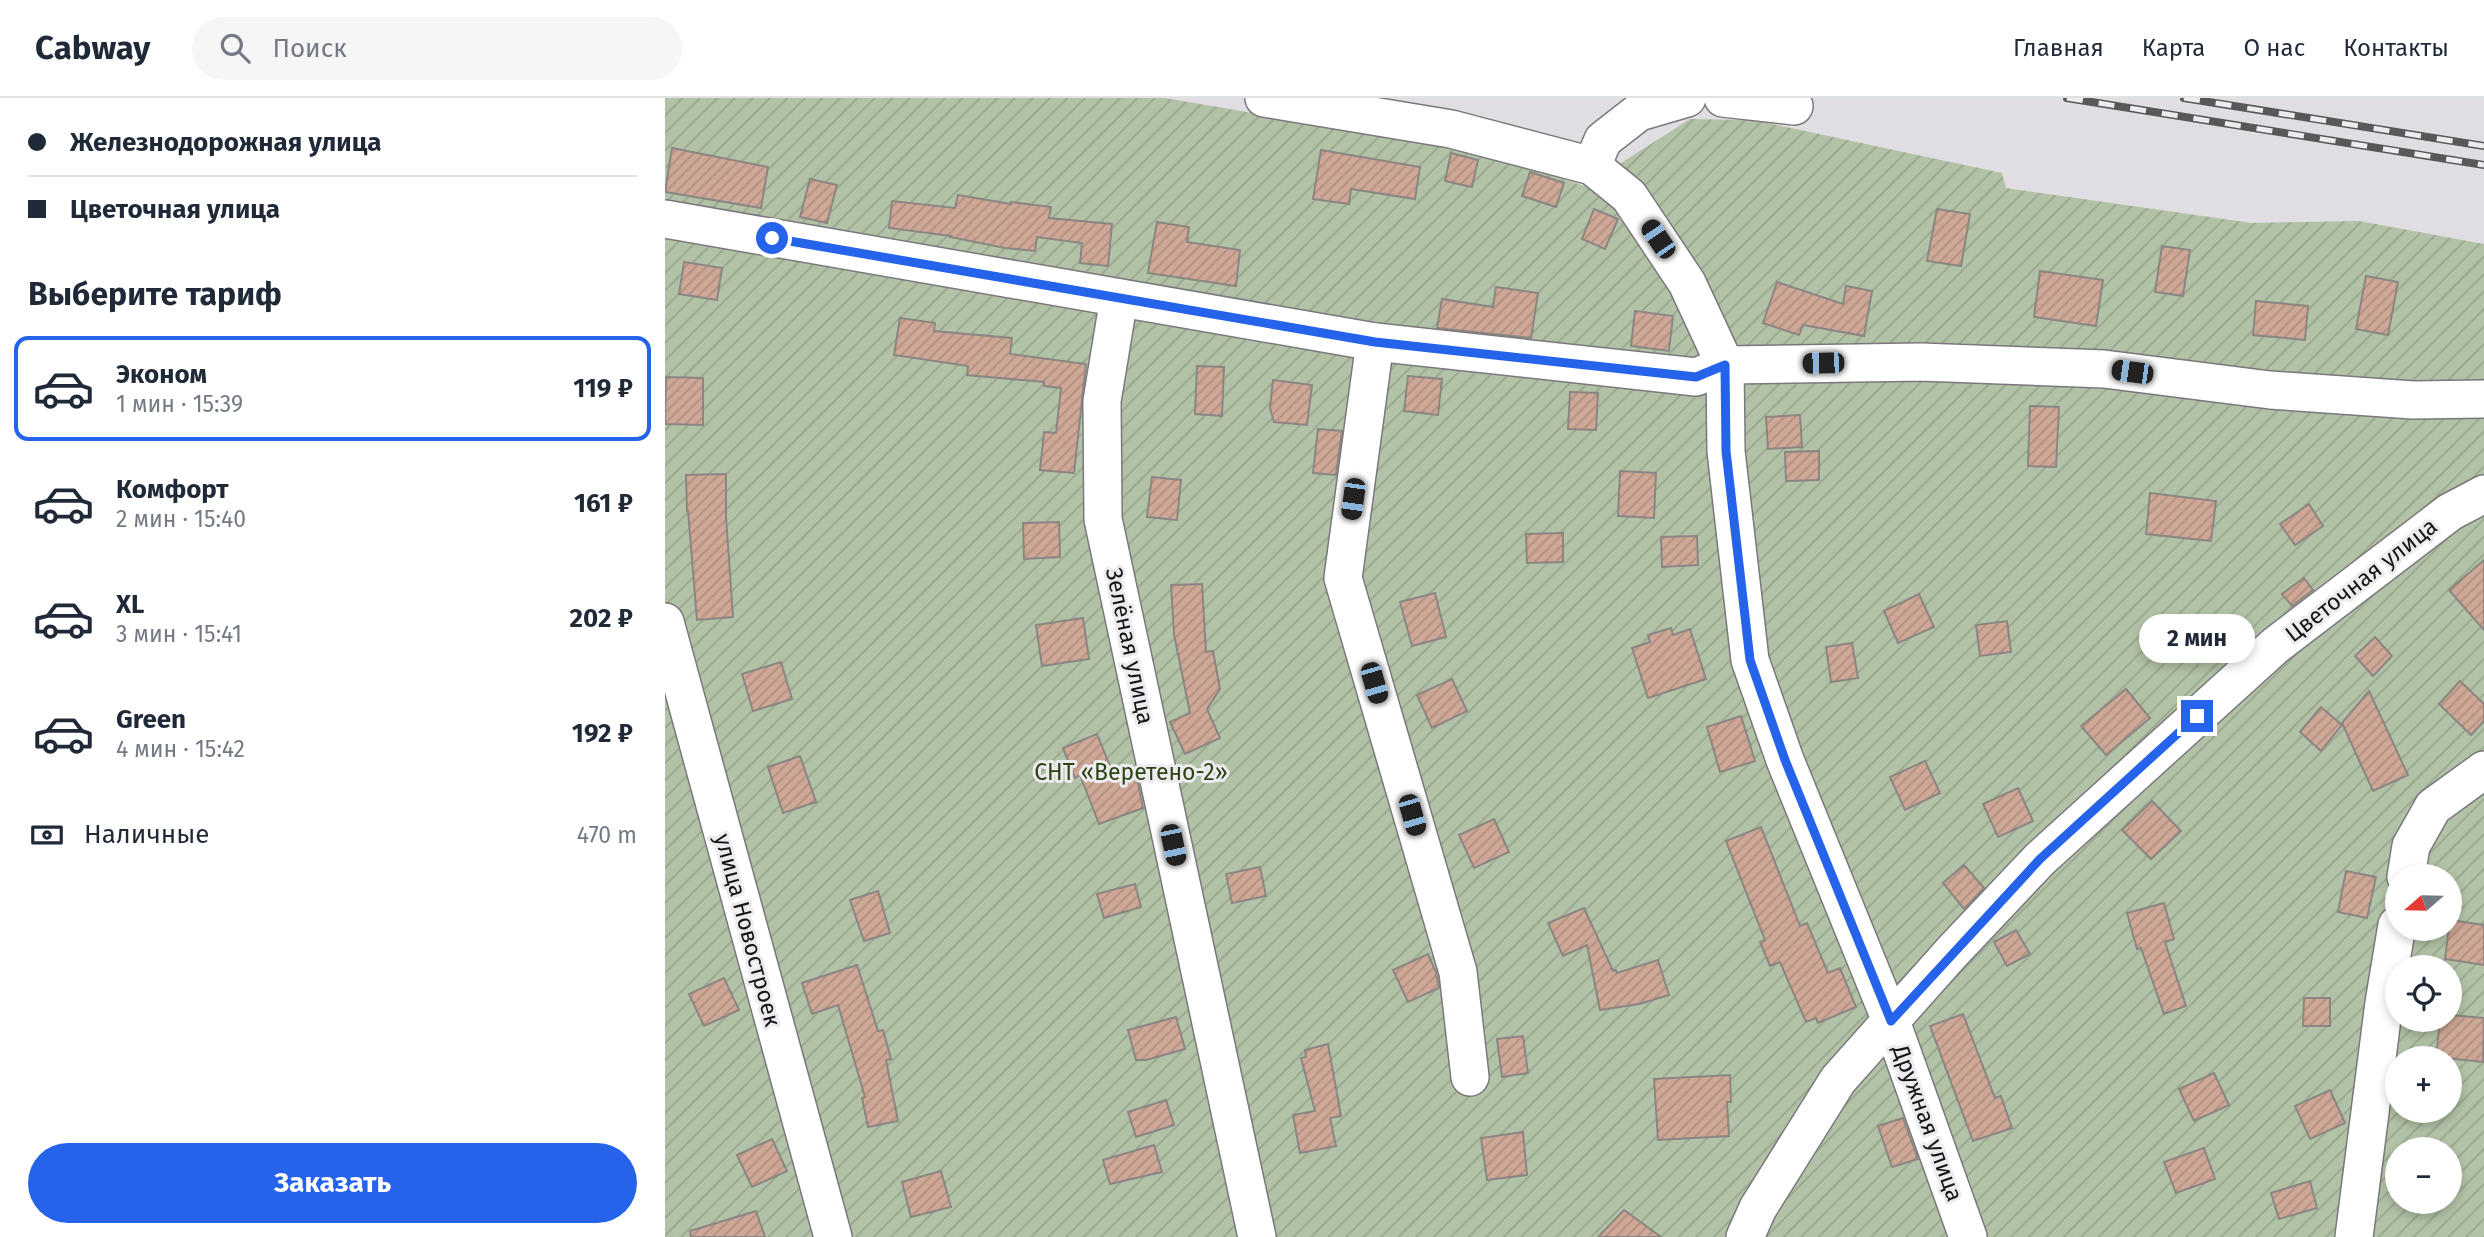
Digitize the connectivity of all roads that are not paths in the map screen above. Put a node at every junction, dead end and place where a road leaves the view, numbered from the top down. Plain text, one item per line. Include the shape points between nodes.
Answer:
1 (1264, 98) edge
2 (1687, 98) edge
3 (1723, 98) edge
4 (1794, 106) dead end
5 (1592, 166) junction
6 (665, 219) edge
7 (1119, 298) junction
8 (1375, 342) junction
9 (1725, 365) junction
10 (2484, 400) edge
11 (2484, 494) edge
12 (665, 622) edge
13 (2484, 769) edge
14 (2408, 864) edge
15 (2394, 942) edge
16 (1891, 1021) junction
17 (1470, 1077) dead end
18 (832, 1237) edge
19 (1257, 1237) edge
20 (1745, 1237) edge
21 (1968, 1237) edge
22 (2354, 1237) edge

1 - 5 street via 1451,129
2 - 5 street via 1639,112 1603,140
3 - 4 street
5 - 9 street via 1629,196 1680,272
6 - 7 street
7 - 8 street
7 - 19 street, Зелёная улица via 1102,401 1103,519
8 - 9 street via 1696,377
8 - 17 street via 1343,578 1458,972
9 - 10 street via 1921,362 2104,369 2270,390
9 - 16 street, Дружная улица via 1726,451 1750,660 1785,760
11 - 16 street, Цветочная улица via 2450,512 2276,645 2040,859
12 - 18 street, улица Новостроек
13 - 14 street via 2433,807 2411,846
15 - 22 street
16 - 20 street, Цветочная улица via 1838,1080 1758,1208
16 - 21 street, Дружная улица

